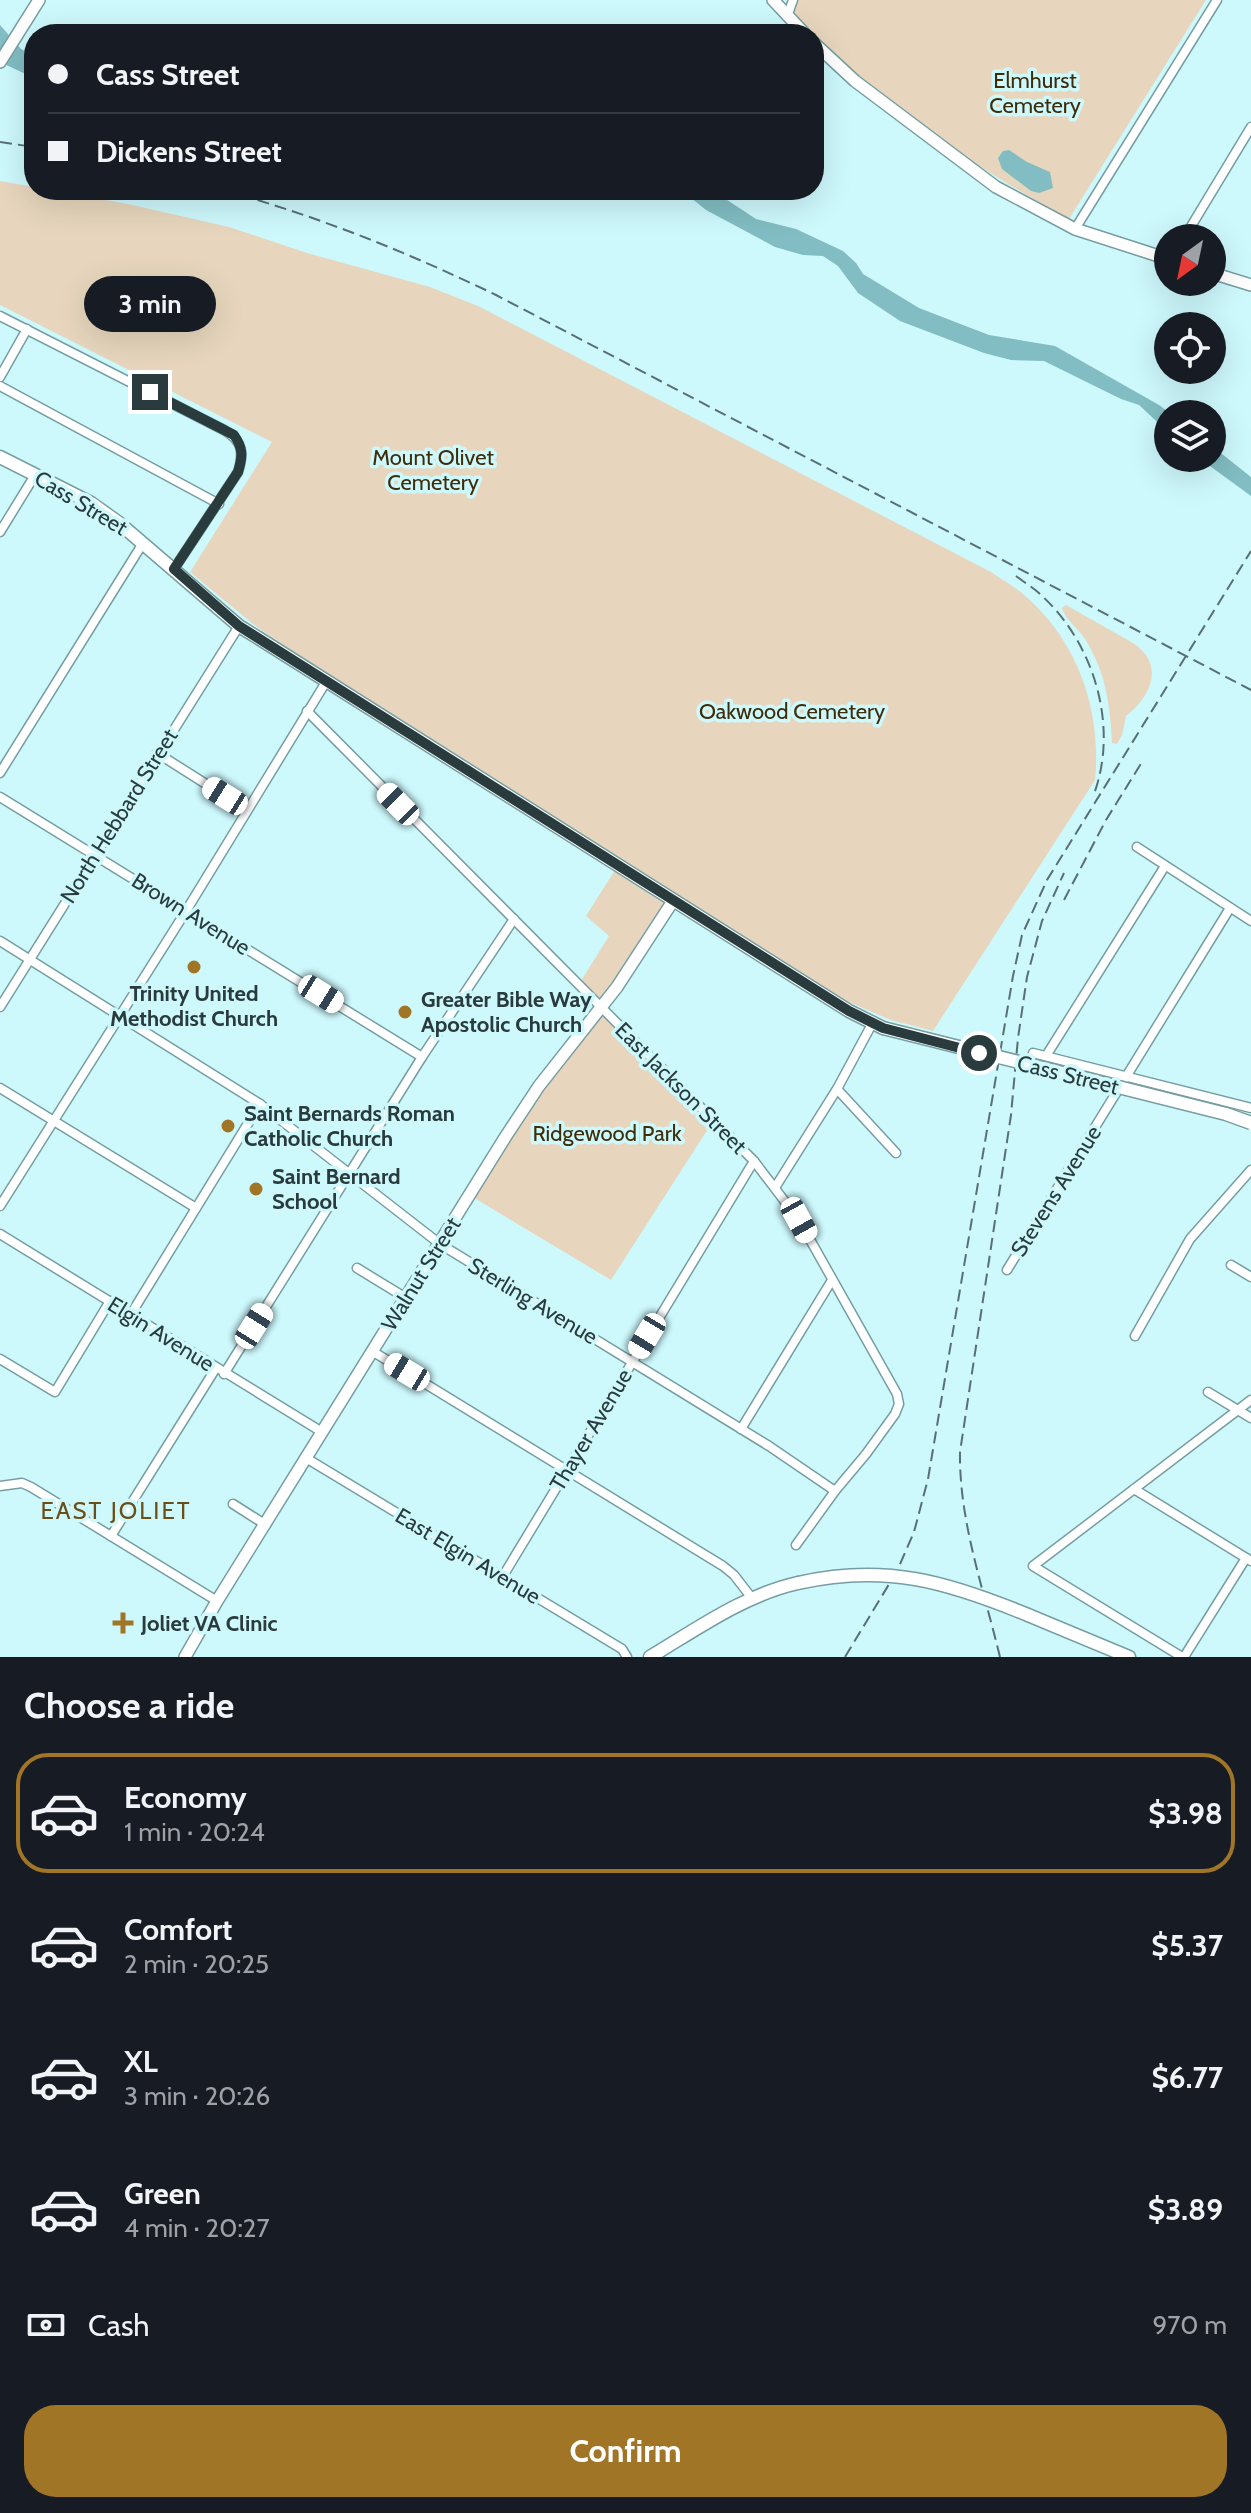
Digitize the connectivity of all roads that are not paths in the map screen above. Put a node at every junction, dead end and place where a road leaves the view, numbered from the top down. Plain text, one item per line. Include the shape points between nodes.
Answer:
1 (39, 0) edge
2 (773, 0) edge
3 (793, 0) edge
4 (1217, 0) edge
5 (787, 17) junction
6 (794, 24) edge
7 (824, 52) edge
8 (0, 62) edge
9 (1251, 127) edge
10 (1192, 224) edge
11 (1075, 229) junction
12 (1154, 254) edge
13 (1226, 277) edge
14 (1251, 285) edge
15 (0, 316) edge
16 (27, 329) junction
17 (0, 377) edge
18 (0, 386) edge
19 (0, 457) edge
20 (35, 475) junction
21 (219, 504) junction
22 (0, 532) edge
23 (143, 543) junction
24 (174, 569) junction
25 (239, 626) junction
26 (326, 682) junction
27 (307, 711) junction
28 (157, 753) junction
29 (0, 773) edge
30 (0, 797) edge
31 (247, 810) junction
32 (1137, 847) dead end
33 (95, 854) junction
34 (1165, 866) junction
35 (673, 901) junction
36 (1230, 908) junction
37 (186, 911) junction
38 (514, 919) junction
39 (1251, 921) edge
40 (0, 941) edge
41 (31, 960) junction
42 (0, 1007) edge
43 (600, 1007) junction
44 (119, 1016) junction
45 (878, 1026) junction
46 (1033, 1053) dead end
47 (1046, 1056) junction
48 (422, 1057) junction
49 (1127, 1077) junction
50 (0, 1088) edge
51 (837, 1089) junction
52 (260, 1104) junction
53 (1251, 1108) edge
54 (54, 1120) junction
55 (1251, 1123) edge
56 (896, 1153) dead end
57 (754, 1161) junction
58 (1251, 1170) edge
59 (350, 1172) junction
60 (776, 1186) junction
61 (0, 1206) edge
62 (196, 1208) junction
63 (1, 1239) edge
64 (440, 1244) junction
65 (1231, 1265) dead end
66 (357, 1268) dead end
67 (1007, 1270) dead end
68 (1251, 1277) edge
69 (832, 1280) junction
70 (406, 1298) junction
71 (110, 1301) junction
72 (131, 1314) junction
73 (1135, 1336) dead end
74 (372, 1351) junction
75 (0, 1359) edge
76 (632, 1362) junction
77 (220, 1371) junction
78 (1208, 1392) dead end
79 (1251, 1400) edge
80 (1238, 1410) junction
81 (1251, 1418) edge
82 (741, 1429) junction
83 (322, 1432) junction
84 (306, 1458) junction
85 (567, 1469) junction
86 (0, 1486) edge
87 (1134, 1489) junction
88 (835, 1491) junction
89 (233, 1504) dead end
90 (266, 1525) junction
91 (111, 1536) junction
92 (796, 1545) dead end
93 (1248, 1559) edge
94 (503, 1576) junction
95 (751, 1597) junction
96 (217, 1601) junction
97 (185, 1657) edge
98 (627, 1657) edge
99 (650, 1657) edge
100 (1129, 1657) edge
101 (1183, 1657) edge

1 - 8 street
2 - 5 street
3 - 5 street
4 - 11 street
5 - 6 street
7 - 11 street via 996,187
9 - 10 street
11 - 12 street
13 - 14 street
15 - 16 street
16 - 17 street
16 - 21 street via 234,435 242,457
18 - 21 street
19 - 20 main road, Cass Street
20 - 22 street
20 - 23 main road, Cass Street via 91,503
21 - 24 street
23 - 24 main road, Cass Street
23 - 29 street
24 - 25 main road, Cass Street
25 - 26 main road, Cass Street
25 - 28 street, North Hebbard Street
26 - 27 street
26 - 35 main road, Cass Street
27 - 31 street
27 - 38 street, East Jackson Street
28 - 31 street
28 - 33 street, North Hebbard Street
30 - 33 street, Brown Avenue
31 - 37 street
32 - 34 street
33 - 37 street, Brown Avenue
33 - 41 street, North Hebbard Street
34 - 36 street
34 - 47 street
35 - 43 street, Walnut Street
35 - 45 main road, Cass Street
36 - 39 street
36 - 49 street, Stevens Avenue
37 - 44 street
37 - 48 street, Brown Avenue
38 - 43 street, East Jackson Street
38 - 48 street
40 - 41 street, Sterling Avenue
41 - 42 street, North Hebbard Street
41 - 44 street, Sterling Avenue
43 - 57 street, East Jackson Street
43 - 64 street, Walnut Street via 539,1086
44 - 52 street, Sterling Avenue
44 - 54 street
45 - 51 street
45 - 55 main road, Cass Street, bridge
46 - 47 street
47 - 49 street
48 - 59 street
49 - 53 street
49 - 67 street, Stevens Avenue
50 - 54 street
51 - 56 street
51 - 60 street
52 - 59 street, Sterling Avenue
52 - 62 street
54 - 61 street
54 - 62 street
57 - 60 street, East Jackson Street
57 - 76 street, Thayer Avenue
58 - 73 street via 1190,1239
59 - 64 street, Sterling Avenue
59 - 77 street
60 - 69 street, East Jackson Street
62 - 72 street
63 - 71 street, Elgin Avenue
64 - 70 street, Walnut Street
64 - 76 street, Sterling Avenue
65 - 68 street
66 - 70 street
69 - 82 street
69 - 88 street, East Jackson Street via 899,1404
70 - 74 street, Walnut Street
71 - 72 street, Elgin Avenue
71 - 75 street via 55,1392
72 - 77 street, Elgin Avenue
74 - 83 street, Walnut Street
74 - 85 street
76 - 82 street, Sterling Avenue
76 - 85 street, Thayer Avenue
77 - 83 street, Elgin Avenue
77 - 91 street
78 - 80 street
79 - 80 street
80 - 81 street
80 - 87 street
82 - 88 street, Sterling Avenue
83 - 84 street, Walnut Street
84 - 90 street, Walnut Street
84 - 94 street, East Elgin Avenue
85 - 94 street, Thayer Avenue
85 - 95 street via 723,1566
86 - 91 street via 31,1487
87 - 93 street
87 - 101 street via 1033,1566
88 - 92 street
89 - 90 street
90 - 96 street, Walnut Street
91 - 96 street
93 - 101 street
94 - 98 street, East Elgin Avenue
95 - 99 main road
95 - 100 main road, bridge via 848,1574 914,1578 970,1592
96 - 97 street, Walnut Street

